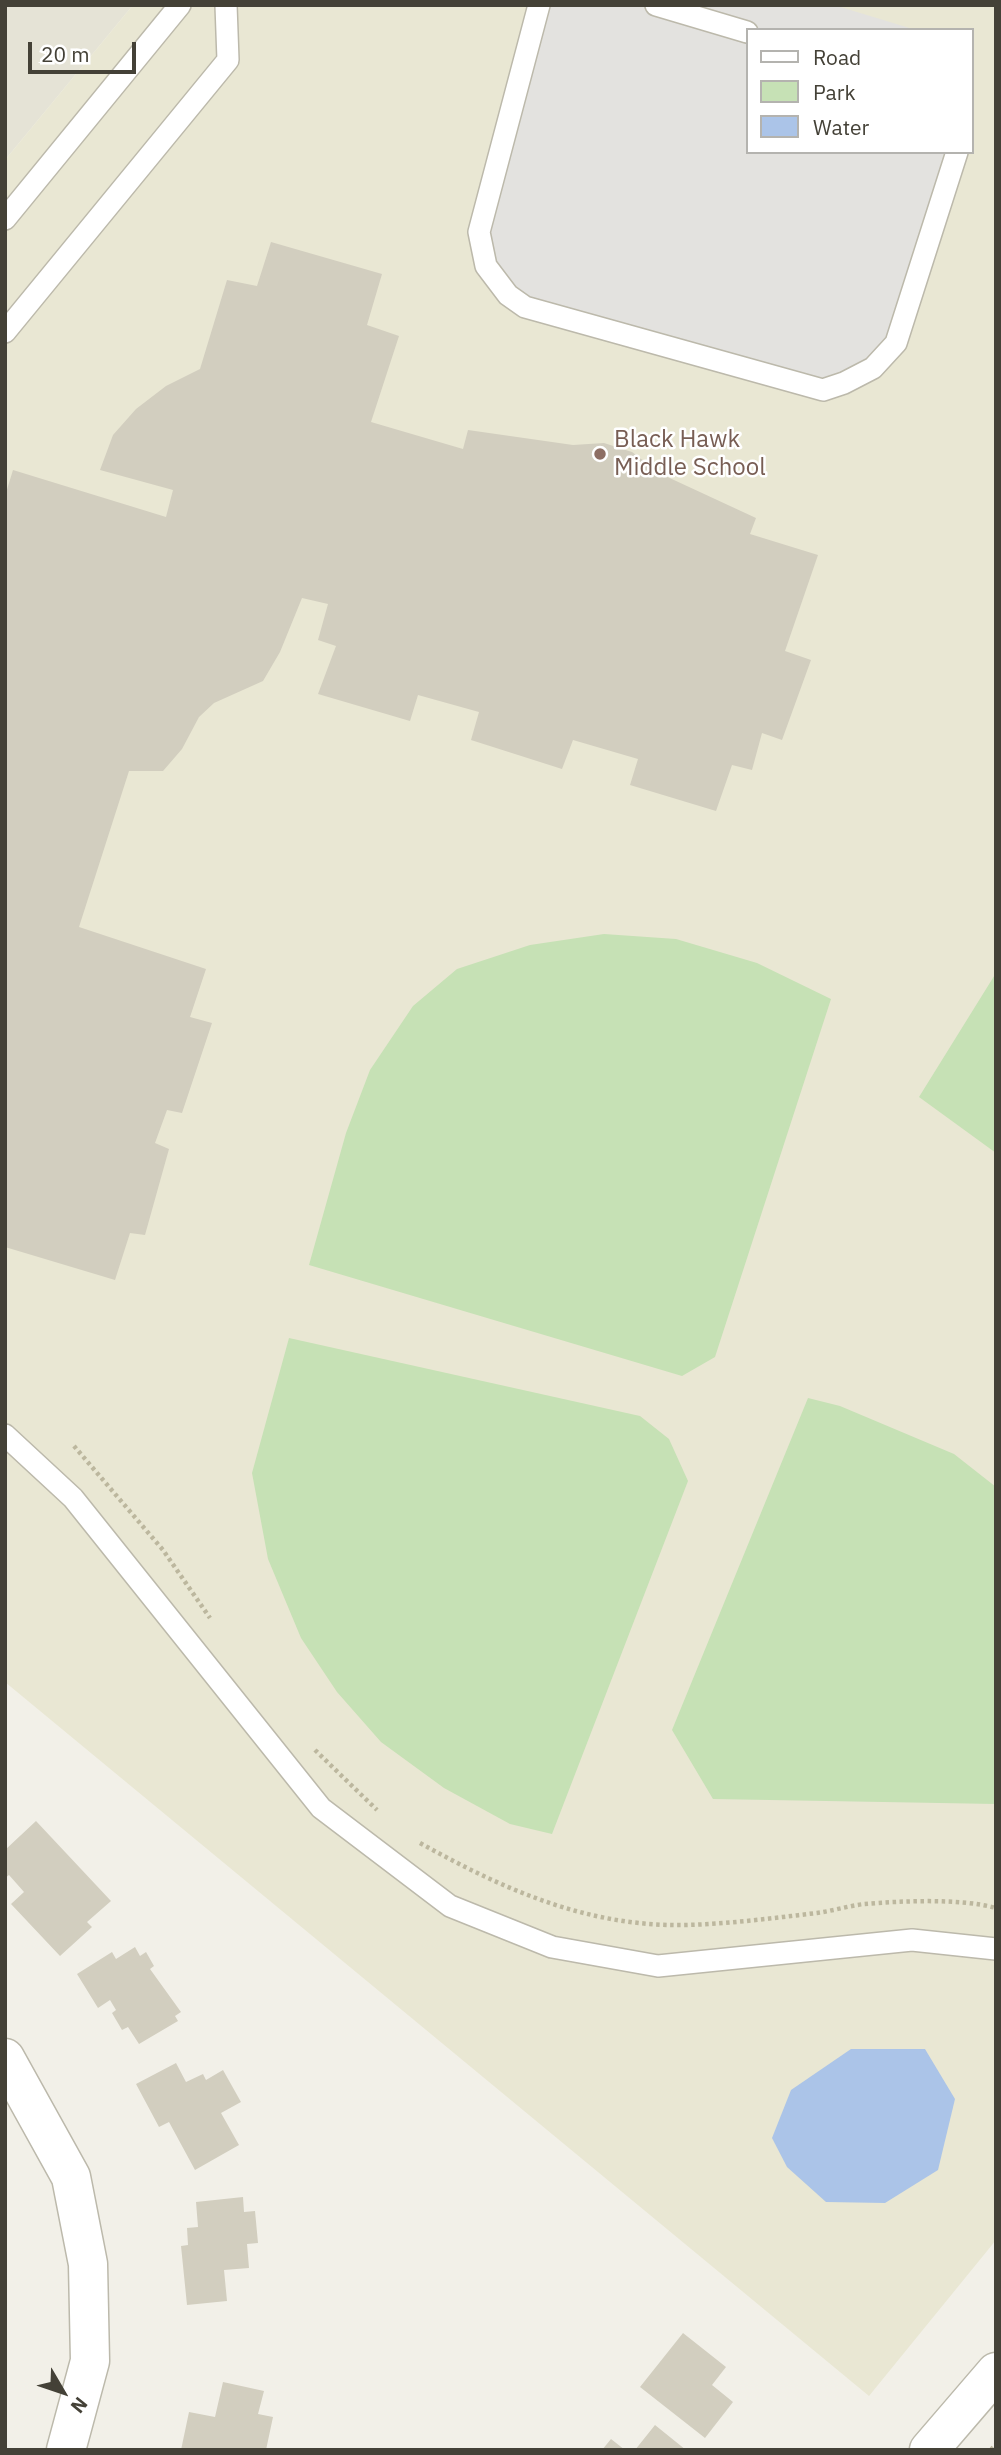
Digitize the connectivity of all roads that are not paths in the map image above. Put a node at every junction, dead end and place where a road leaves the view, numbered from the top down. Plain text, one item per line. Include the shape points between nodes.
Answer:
1 (180, 5) edge
2 (226, 5) edge
3 (539, 5) edge
4 (656, 5) edge
5 (746, 32) edge
6 (956, 154) edge
7 (5, 219) edge
8 (5, 332) edge
9 (5, 1434) edge
10 (996, 1950) edge
11 (5, 2058) edge
12 (996, 2372) edge
13 (66, 2450) edge
14 (929, 2450) edge

1 - 7 lane
2 - 8 lane via 228,60
3 - 6 lane via 479,232 486,266 508,295 525,307 823,390 844,383 873,368 896,343
4 - 5 lane
9 - 10 lane via 73,1499 321,1808 450,1906 552,1947 658,1966 912,1940
11 - 13 street via 71,2177 88,2264 90,2361
12 - 14 street

